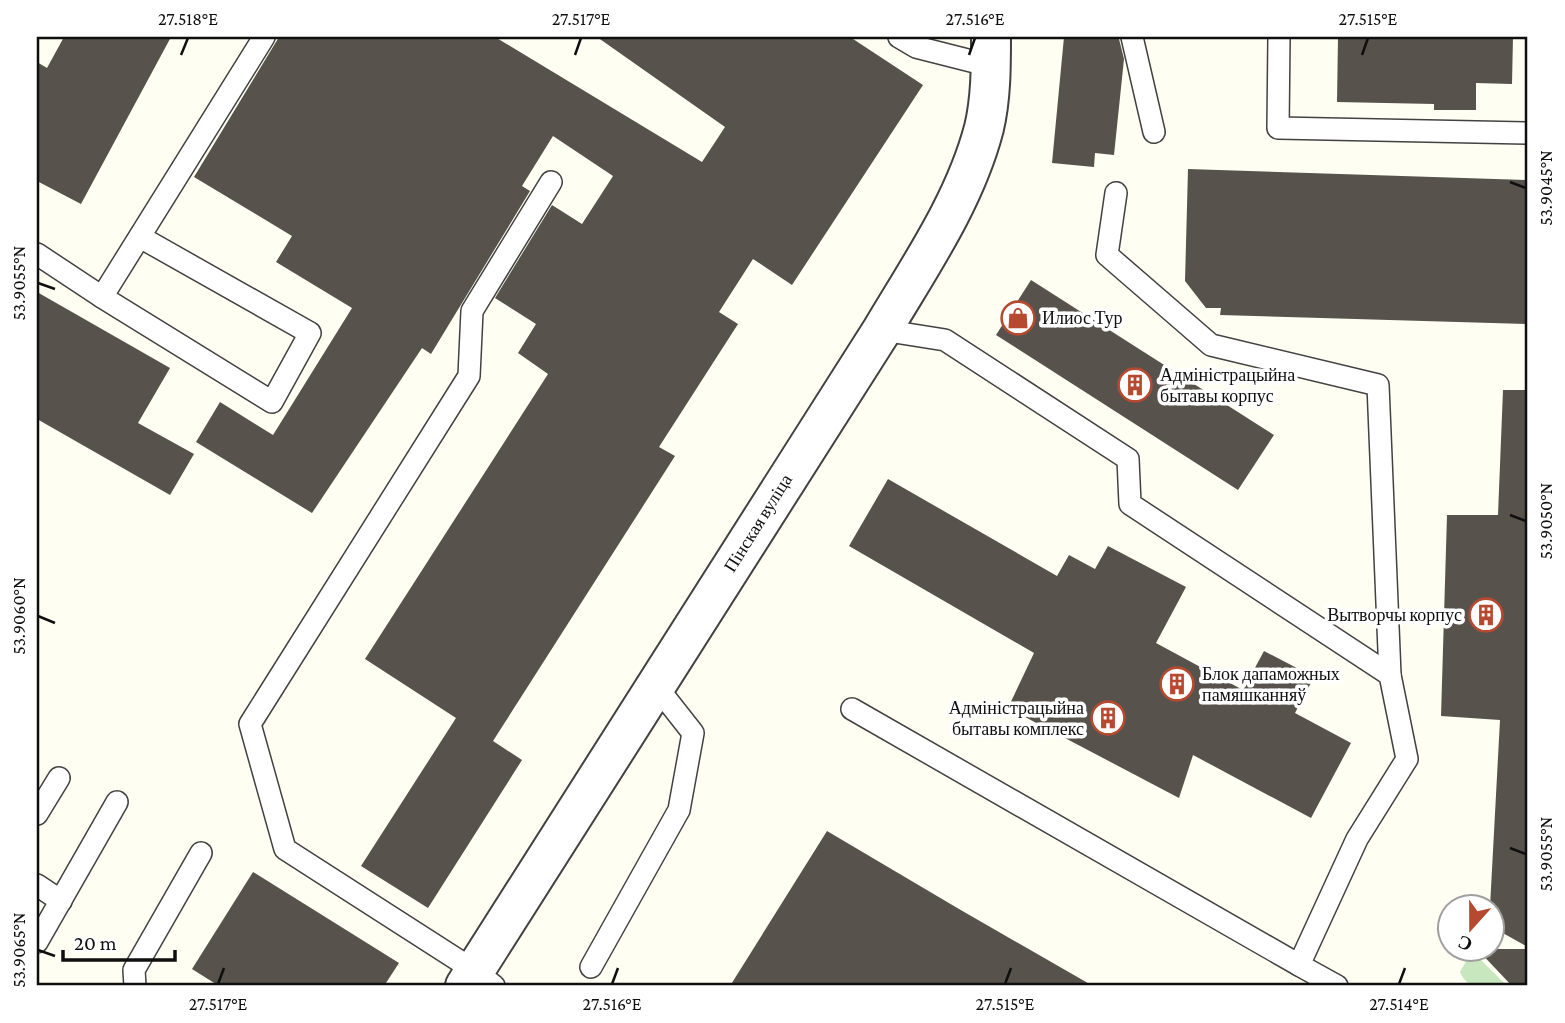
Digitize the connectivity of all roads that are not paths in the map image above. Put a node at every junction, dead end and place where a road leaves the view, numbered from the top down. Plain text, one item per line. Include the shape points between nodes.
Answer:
1 (264, 37) edge
2 (900, 37) edge
3 (1132, 37) edge
4 (1279, 37) edge
5 (991, 52) edge
6 (1154, 132) dead end
7 (1528, 133) edge
8 (551, 182) dead end
9 (1116, 193) dead end
10 (140, 237) junction
11 (37, 254) edge
12 (102, 298) junction
13 (881, 330) junction
14 (1390, 675) junction
15 (656, 685) junction
16 (852, 709) dead end
17 (60, 778) dead end
18 (117, 802) dead end
19 (37, 814) edge
20 (201, 853) dead end
21 (37, 885) edge
22 (61, 901) junction
23 (37, 942) edge
24 (1299, 964) junction
25 (591, 967) dead end
26 (478, 981) edge
27 (135, 986) edge
28 (1336, 986) edge

1 - 10 lane
2 - 5 lane via 916,47
3 - 6 lane
4 - 7 lane via 1278,128
5 - 13 street, Пінская вуліца via 984,127 965,181
8 - 26 lane via 472,311 469,376 250,724 285,849
9 - 14 lane via 1107,255 1211,345 1378,385
10 - 12 lane
10 - 12 lane via 310,333 272,402
11 - 12 lane
13 - 14 lane via 944,340 1128,459 1130,504
13 - 15 street, Пінская вуліца
14 - 24 lane via 1407,759 1357,839
15 - 25 lane via 693,733 678,810
15 - 26 street, Пінская вуліца
16 - 24 lane
17 - 19 lane
18 - 22 lane
20 - 27 lane via 134,970
21 - 22 lane
22 - 23 lane
24 - 28 lane

